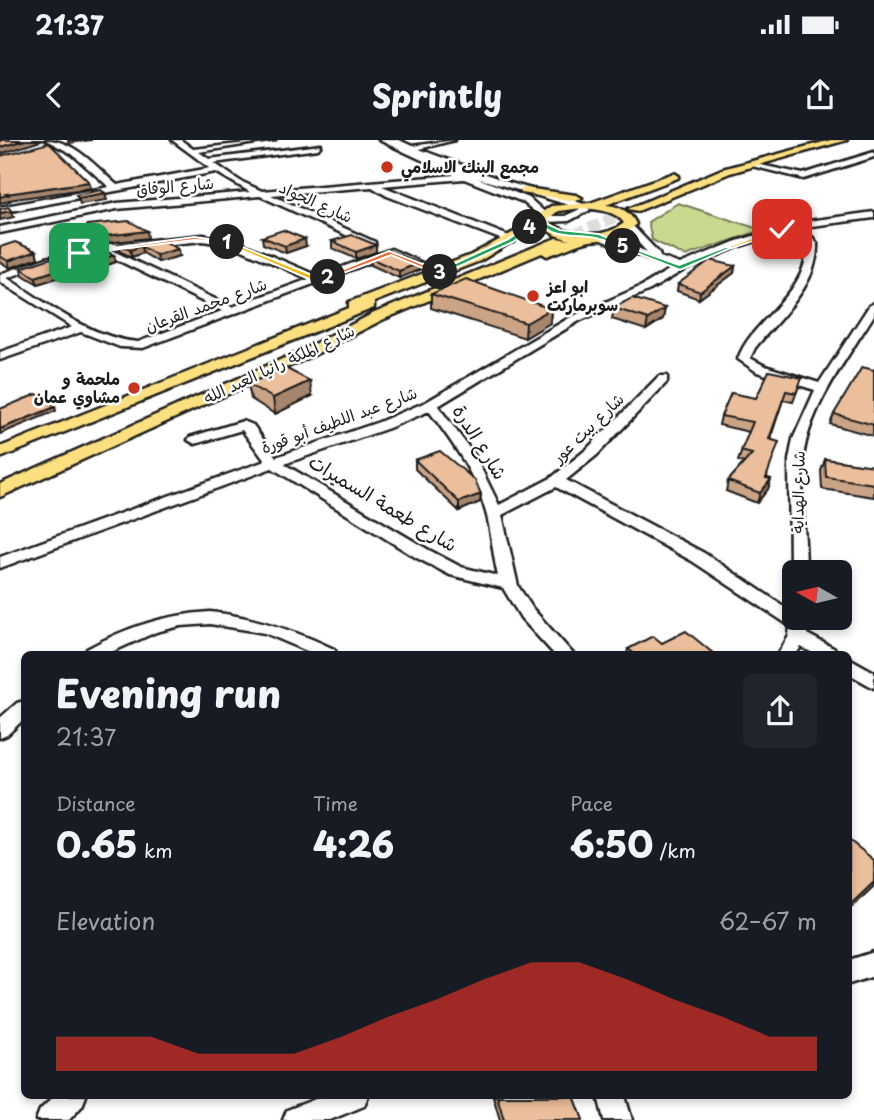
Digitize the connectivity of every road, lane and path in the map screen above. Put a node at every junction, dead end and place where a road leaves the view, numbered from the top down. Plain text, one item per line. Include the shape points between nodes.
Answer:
1 (176, 140) edge
2 (271, 140) edge
3 (308, 140) edge
4 (383, 140) edge
5 (393, 140) edge
6 (451, 140) edge
7 (809, 140) edge
8 (842, 140) edge
9 (53, 142) edge
10 (411, 148) junction
11 (192, 151) junction
12 (764, 151) junction
13 (874, 154) edge
14 (736, 156) dead end
15 (778, 156) junction
16 (207, 163) junction
17 (440, 166) junction
18 (756, 166) junction
19 (217, 169) junction
20 (687, 172) dead end
21 (470, 174) junction
22 (430, 177) junction
23 (374, 183) junction
24 (648, 186) junction
25 (115, 188) junction
26 (526, 191) junction
27 (257, 193) junction
28 (618, 203) tunnel mouth
29 (577, 205) junction
30 (594, 205) junction
31 (0, 210) edge
32 (874, 215) edge
33 (541, 217) junction
34 (630, 218) junction
35 (797, 225) junction
36 (0, 230) edge
37 (547, 233) tunnel mouth
38 (594, 236) junction
39 (511, 240) junction
40 (561, 244) junction
41 (621, 245) junction
42 (100, 248) junction
43 (391, 253) junction
44 (664, 261) junction
45 (680, 268) junction
46 (440, 272) junction
47 (0, 278) edge
48 (319, 280) junction
49 (874, 306) edge
50 (233, 312) junction
51 (83, 327) junction
52 (296, 332) junction
53 (0, 356) edge
54 (663, 379) dead end
55 (822, 388) junction
56 (431, 405) junction
57 (195, 440) dead end
58 (0, 453) edge
59 (273, 463) junction
60 (556, 481) junction
61 (0, 491) edge
62 (495, 513) junction
63 (797, 560) edge
64 (0, 563) edge
65 (509, 584) junction
66 (782, 614) edge
67 (797, 630) edge
68 (803, 630) edge
69 (99, 651) edge
70 (322, 651) edge
71 (561, 651) edge
72 (787, 651) edge
73 (827, 651) edge
74 (852, 667) edge
75 (874, 681) edge
76 (874, 964) edge
77 (852, 971) edge
78 (69, 1099) edge
79 (350, 1099) edge
80 (613, 1099) edge
81 (327, 1114) edge
82 (50, 1120) edge
83 (297, 1120) edge
84 (618, 1120) edge

1 - 11 street, شارع الجواد
2 - 11 street
3 - 16 street via 318,147
4 - 17 street
5 - 10 street
6 - 10 street
7 - 12 main road
8 - 15 main road
9 - 25 street via 75,152
10 - 21 street
11 - 16 street, شارع الجواد
12 - 14 main road
12 - 28 main road
13 - 18 street via 804,177
15 - 18 main road
15 - 34 main road via 726,171
16 - 19 street, شارع الجواد
17 - 21 street
17 - 22 street
18 - 34 main road
19 - 25 street
19 - 27 street, شارع الجواد
20 - 24 main road
21 - 22 street, شارع الوفاق
21 - 23 street, شارع الوفاق
21 - 26 street
21 - 33 street via 526,200
22 - 23 street, شارع الوفاق
23 - 27 street, شارع الوفاق
23 - 39 street via 390,194
24 - 26 main road via 582,198
24 - 30 main road
25 - 31 street
26 - 29 street
27 - 36 street, شارع الوفاق via 117,206
27 - 43 street, شارع الجواد
29 - 30 main road
29 - 33 main road via 555,208
30 - 34 main road
32 - 35 street, شارع عبد اللطيف أبو قورة
33 - 38 main road via 553,230
33 - 39 main road
34 - 38 main road via 617,233
34 - 44 street
35 - 45 street, شارع عبد اللطيف أبو قورة
35 - 55 street via 812,243 811,262 744,359
37 - 52 main road, شارع الملكة رانيا العبد الله
38 - 40 main road
38 - 41 street
39 - 46 main road
40 - 41 main road
40 - 61 main road, شارع الملكة رانيا العبد الله via 377,317
41 - 44 street
42 - 47 street
42 - 48 street via 210,239 236,244
42 - 50 street
43 - 46 street, شارع الجواد
43 - 48 street, شارع محمد القرعان
44 - 45 street
45 - 56 street, شارع عبد اللطيف أبو قورة via 575,319
46 - 52 main road
47 - 51 street, شارع محمد القرعان
48 - 50 street, شارع محمد القرعان
49 - 55 street, شارع الهداية
50 - 51 street, شارع محمد القرعان via 139,346 122,345
51 - 53 street
52 - 58 main road, شارع الملكة رانيا العبد الله
54 - 60 street, شارع بيت عور via 592,452
55 - 63 street, شارع الهداية via 798,448
56 - 59 street, شارع عبد اللطيف أبو قورة
56 - 62 street, شارع الدرة via 467,454
57 - 59 street via 243,425
59 - 64 street, شارع عبد اللطيف أبو قورة
59 - 65 street, شارع طعمة السميرات via 445,566
60 - 62 street, شارع بيت عور
60 - 66 street via 698,557
62 - 65 street, شارع الدرة
65 - 71 street
67 - 72 street
68 - 73 street
69 - 70 street via 148,628 209,617 273,628
74 - 75 street
76 - 77 street
78 - 82 street
79 - 81 street
80 - 84 street
81 - 83 street

